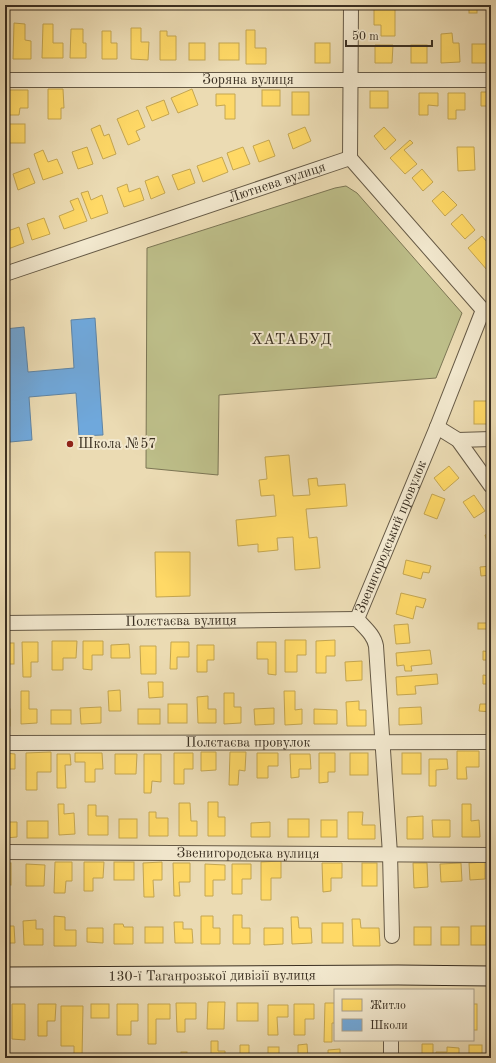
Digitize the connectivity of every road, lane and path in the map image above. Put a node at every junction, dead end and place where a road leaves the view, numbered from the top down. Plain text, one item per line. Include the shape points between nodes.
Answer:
1 (351, 5) edge
2 (5, 80) edge
3 (351, 80) junction
4 (491, 80) edge
5 (350, 158) junction
6 (5, 274) edge
7 (487, 310) edge
8 (436, 427) junction
9 (491, 439) edge
10 (458, 440) junction
11 (491, 486) edge
12 (358, 619) junction
13 (5, 623) edge
14 (382, 742) junction
15 (491, 742) edge
16 (5, 743) edge
17 (5, 852) edge
18 (390, 854) junction
19 (491, 855) edge
20 (392, 936) dead end
21 (491, 976) edge
22 (5, 978) edge
23 (391, 1041) edge
24 (391, 1058) edge

1 - 3 street
2 - 3 street, Зоряна вулиця
3 - 4 street, Зоряна вулиця
3 - 5 street
5 - 6 street, Лютнева вулиця
5 - 7 street
7 - 8 street, Звенигородський провулок
8 - 10 street
8 - 12 street, Звенигородський провулок
9 - 10 street
10 - 11 street
12 - 13 street, Полєтаєва вулиця
12 - 14 street, Звенигородський провулок via 375,641
14 - 15 street, Полєтаєва провулок
14 - 16 street, Полєтаєва провулок
14 - 18 street, Звенигородський провулок
17 - 18 street, Звенигородська вулиця
18 - 19 street, Звенигородська вулиця
18 - 20 street, Звенигородський провулок
21 - 22 street, 130-ї Таганрозької дивізії вулиця
23 - 24 street

